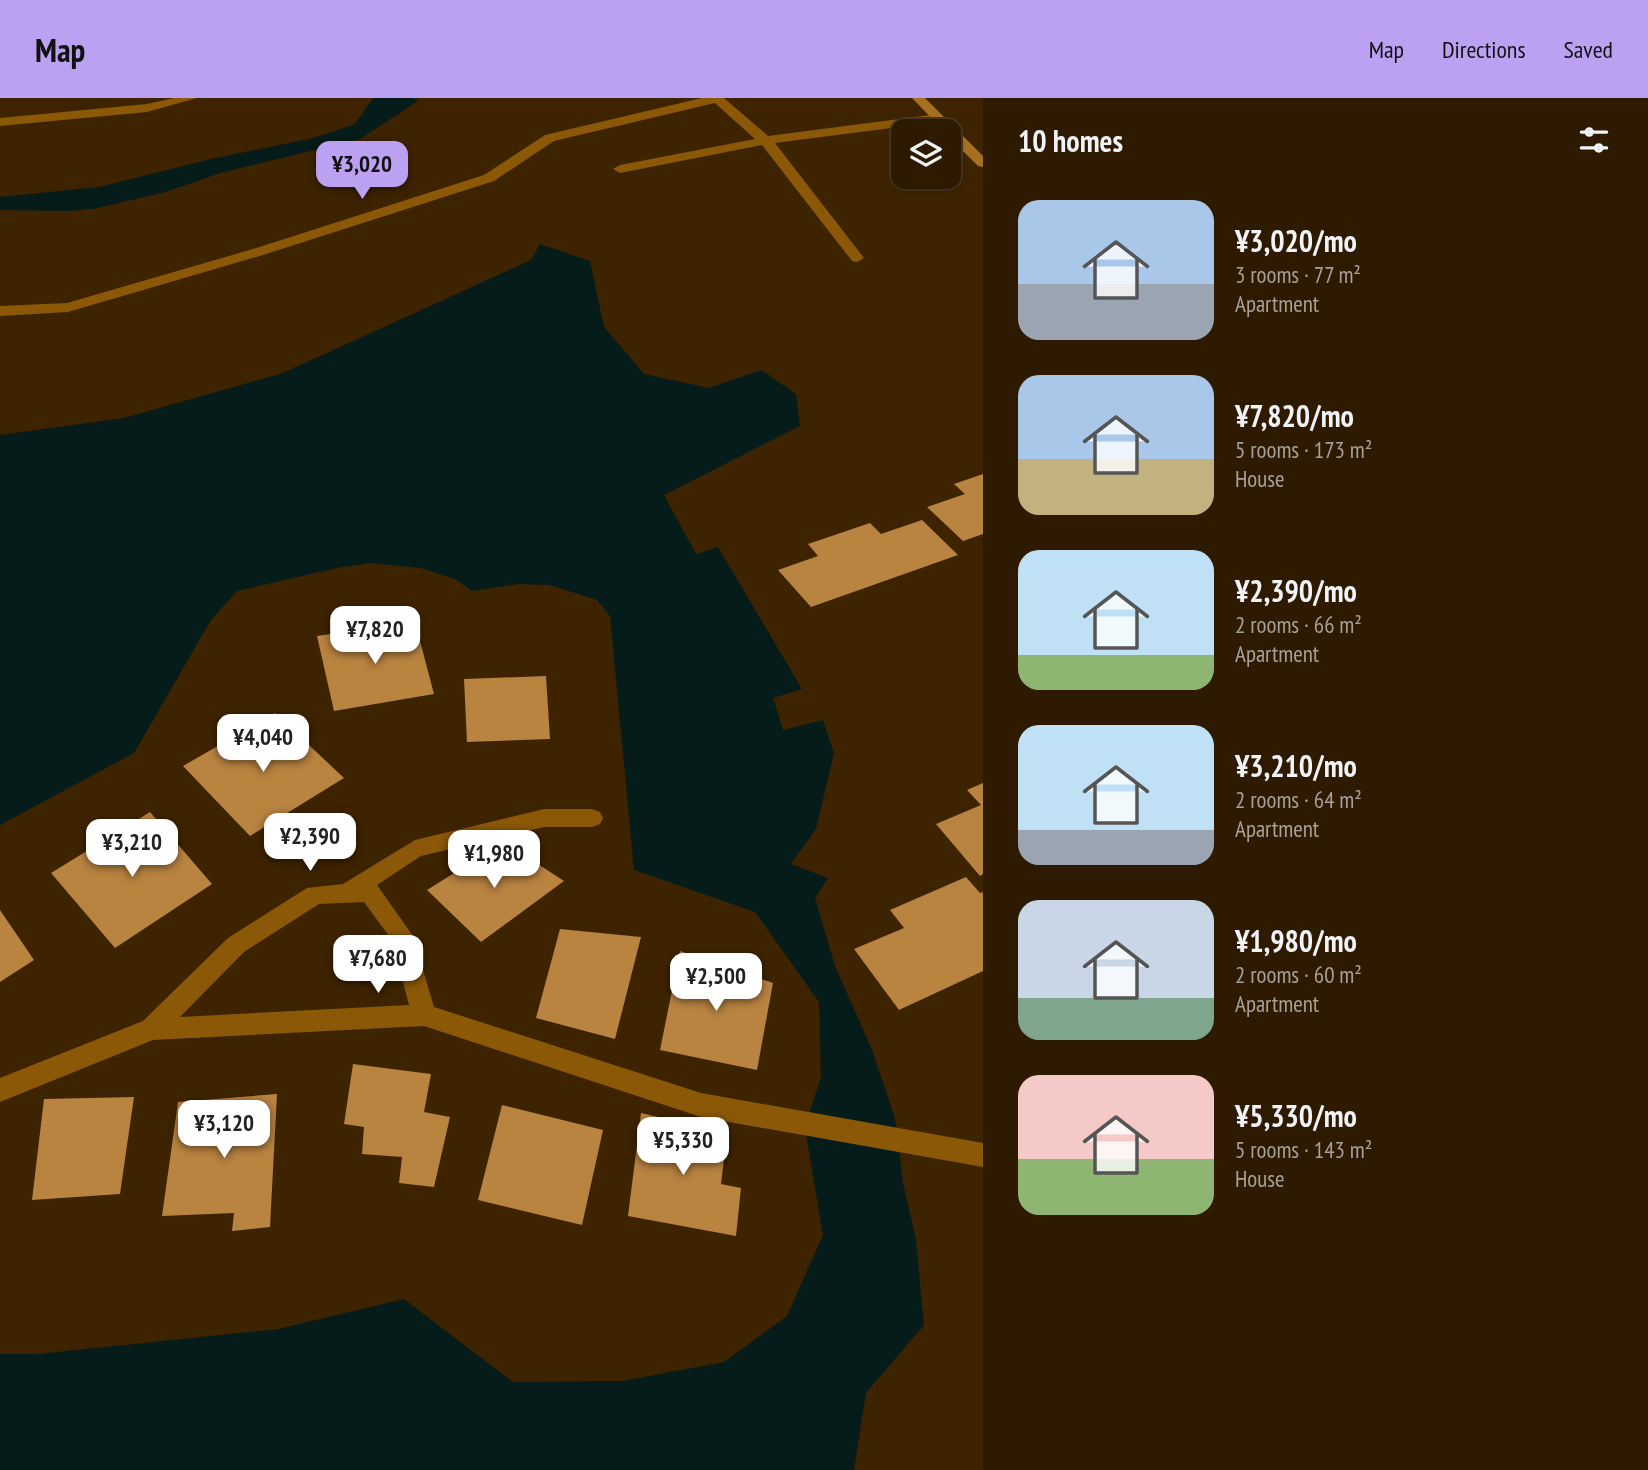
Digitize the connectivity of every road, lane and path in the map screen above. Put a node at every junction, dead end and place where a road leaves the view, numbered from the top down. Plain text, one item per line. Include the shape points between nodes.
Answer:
1 (191, 98) edge
2 (718, 98) edge
3 (918, 98) edge
4 (938, 118) junction
5 (0, 122) edge
6 (764, 140) junction
7 (983, 163) edge
8 (620, 169) dead end
9 (857, 258) dead end
10 (0, 311) edge
11 (592, 818) dead end
12 (347, 893) junction
13 (424, 1015) junction
14 (152, 1029) junction
15 (0, 1090) edge
16 (983, 1155) edge

1 - 5 street via 147,108
2 - 6 street
2 - 10 street via 550,138 489,178 258,252 68,307
3 - 4 street
4 - 6 street
4 - 7 street
6 - 8 street
6 - 9 street
11 - 12 street via 544,818 415,849
12 - 13 street via 370,892 402,936
12 - 14 street via 314,895 236,945
13 - 14 street
13 - 16 street via 701,1105
14 - 15 street

